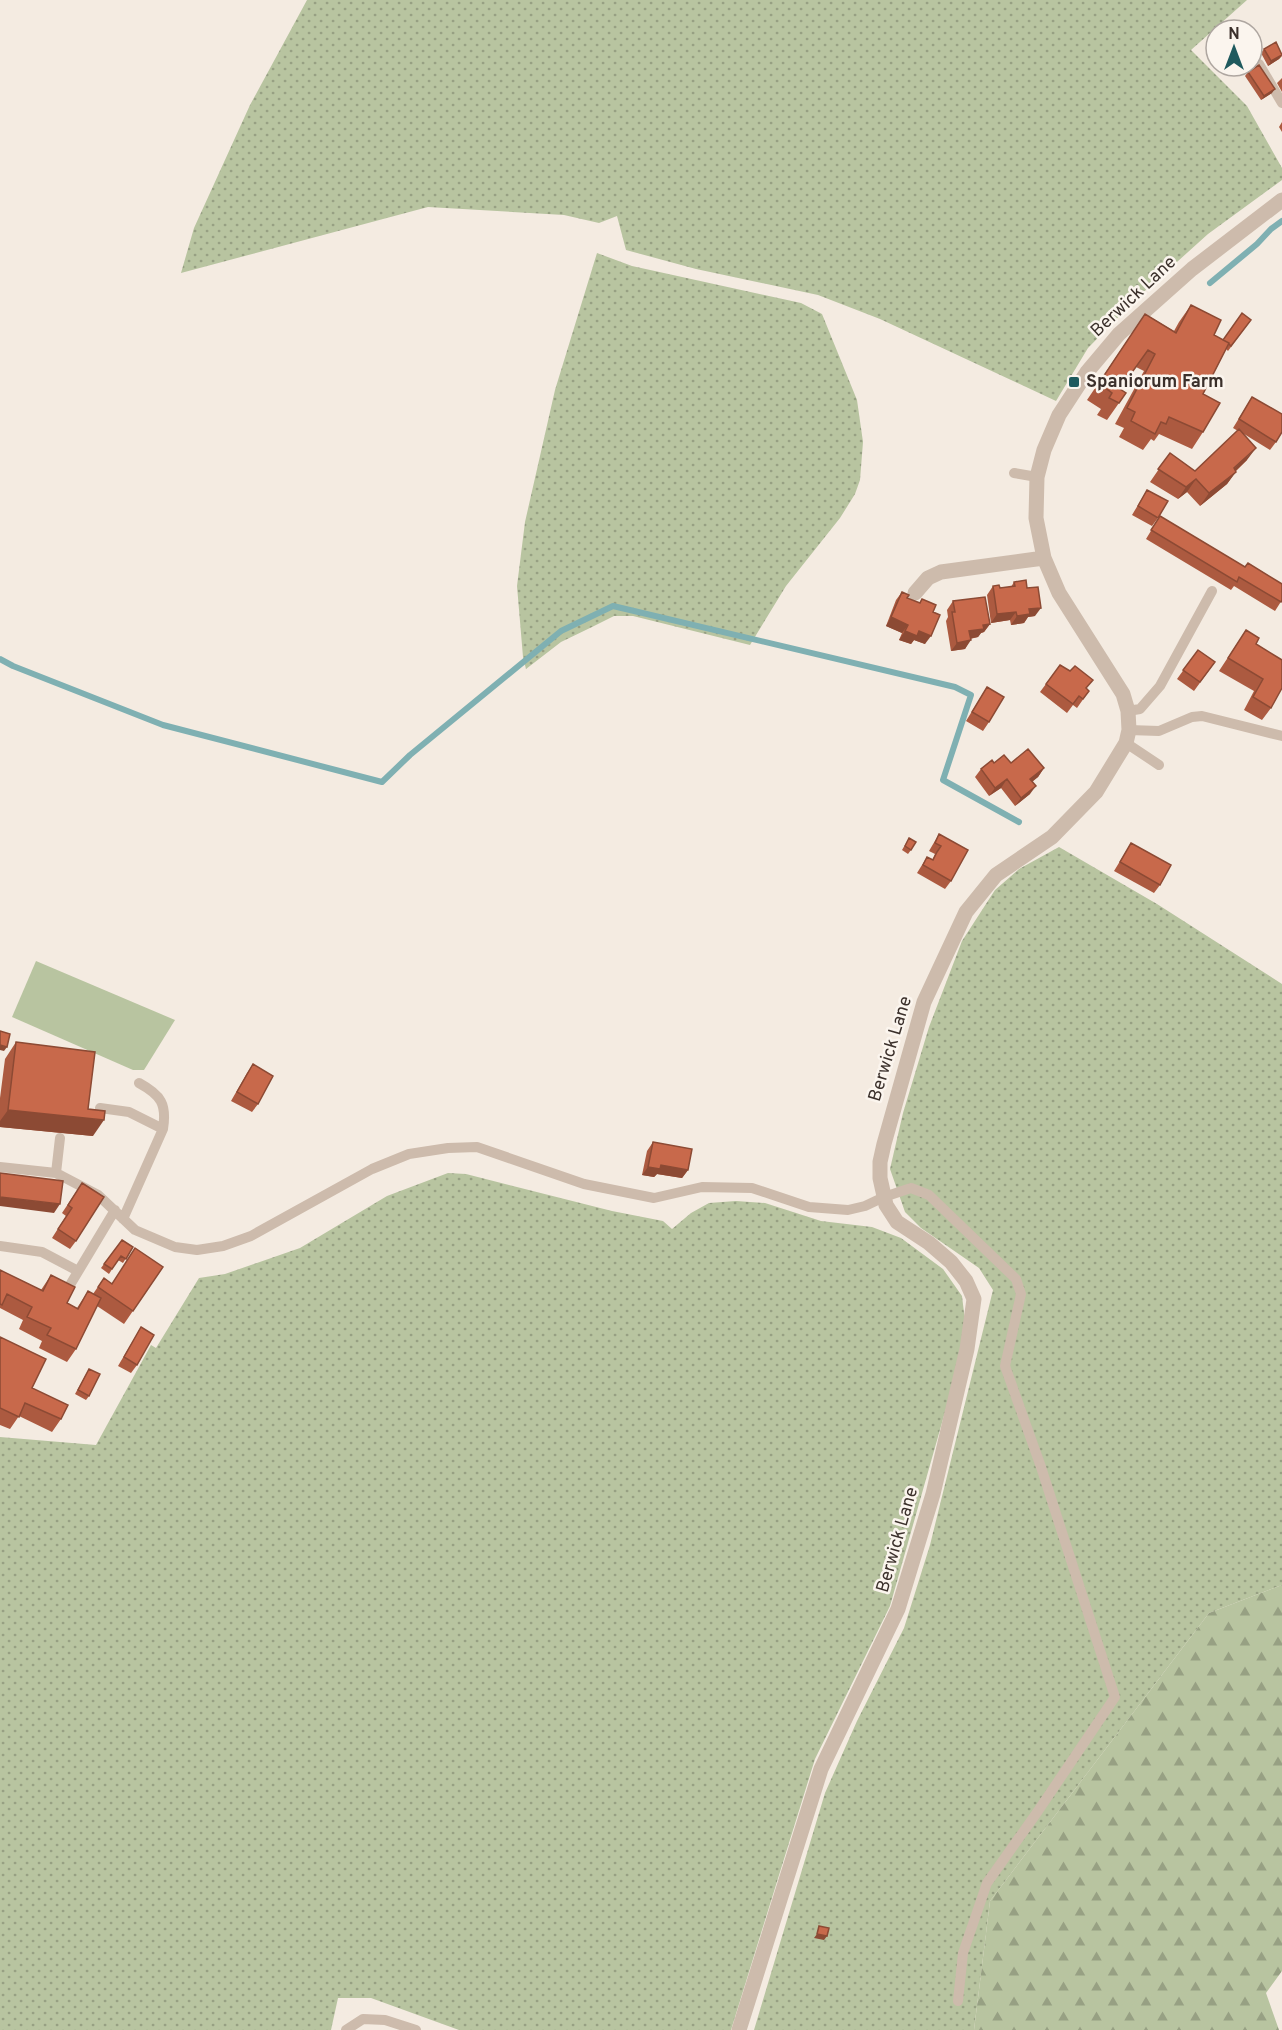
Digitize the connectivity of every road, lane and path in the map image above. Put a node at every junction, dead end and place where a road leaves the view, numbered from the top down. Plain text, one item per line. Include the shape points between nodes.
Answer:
1 (1264, 72) edge
2 (1282, 103) edge
3 (1282, 200) edge
4 (1014, 473) dead end
5 (1037, 477) junction
6 (1044, 558) junction
7 (1212, 591) dead end
8 (915, 593) dead end
9 (1128, 711) junction
10 (1282, 735) edge
11 (1128, 737) junction
12 (1159, 765) dead end
13 (139, 1083) dead end
14 (100, 1108) edge
15 (163, 1129) junction
16 (60, 1138) dead end
17 (0, 1167) edge
18 (56, 1173) junction
19 (884, 1197) junction
20 (115, 1210) junction
21 (123, 1219) junction
22 (0, 1246) edge
23 (78, 1271) junction
24 (70, 1285) edge
25 (958, 2001) dead end
26 (346, 2030) edge
27 (416, 2030) edge
28 (740, 2030) edge

1 - 2 lane
3 - 5 street, Berwick Lane via 1192,269 1119,334 1059,415
4 - 5 lane
5 - 6 street, Berwick Lane via 1036,518
6 - 8 street via 940,572 928,578
6 - 9 street, Berwick Lane via 1059,593 1123,694
7 - 9 lane via 1160,686 1140,709
9 - 11 street, Berwick Lane
10 - 11 lane via 1202,716
11 - 12 lane
11 - 19 street, Berwick Lane via 1096,792 1077,813 1052,837 996,875 966,912 924,1002 884,1144 880,1178
13 - 15 lane via 159,1097 164,1106
14 - 15 lane via 129,1112
15 - 21 lane
16 - 18 lane
17 - 18 lane
18 - 20 lane via 98,1195
19 - 21 lane via 848,1210 809,1207 752,1188 702,1187 654,1198 584,1184 477,1148 448,1148 409,1154 372,1169 251,1236 224,1246 197,1250 175,1247 135,1230
19 - 25 lane via 912,1188 928,1195 1016,1279 1022,1294 1005,1366 1115,1697 987,1883 963,1953
19 - 28 street, Berwick Lane via 897,1222 951,1262 966,1281 974,1299 968,1349 933,1494 898,1609 821,1769
20 - 21 lane
20 - 23 lane
22 - 23 lane via 42,1252
23 - 24 lane
26 - 27 lane via 363,2019 385,2020

